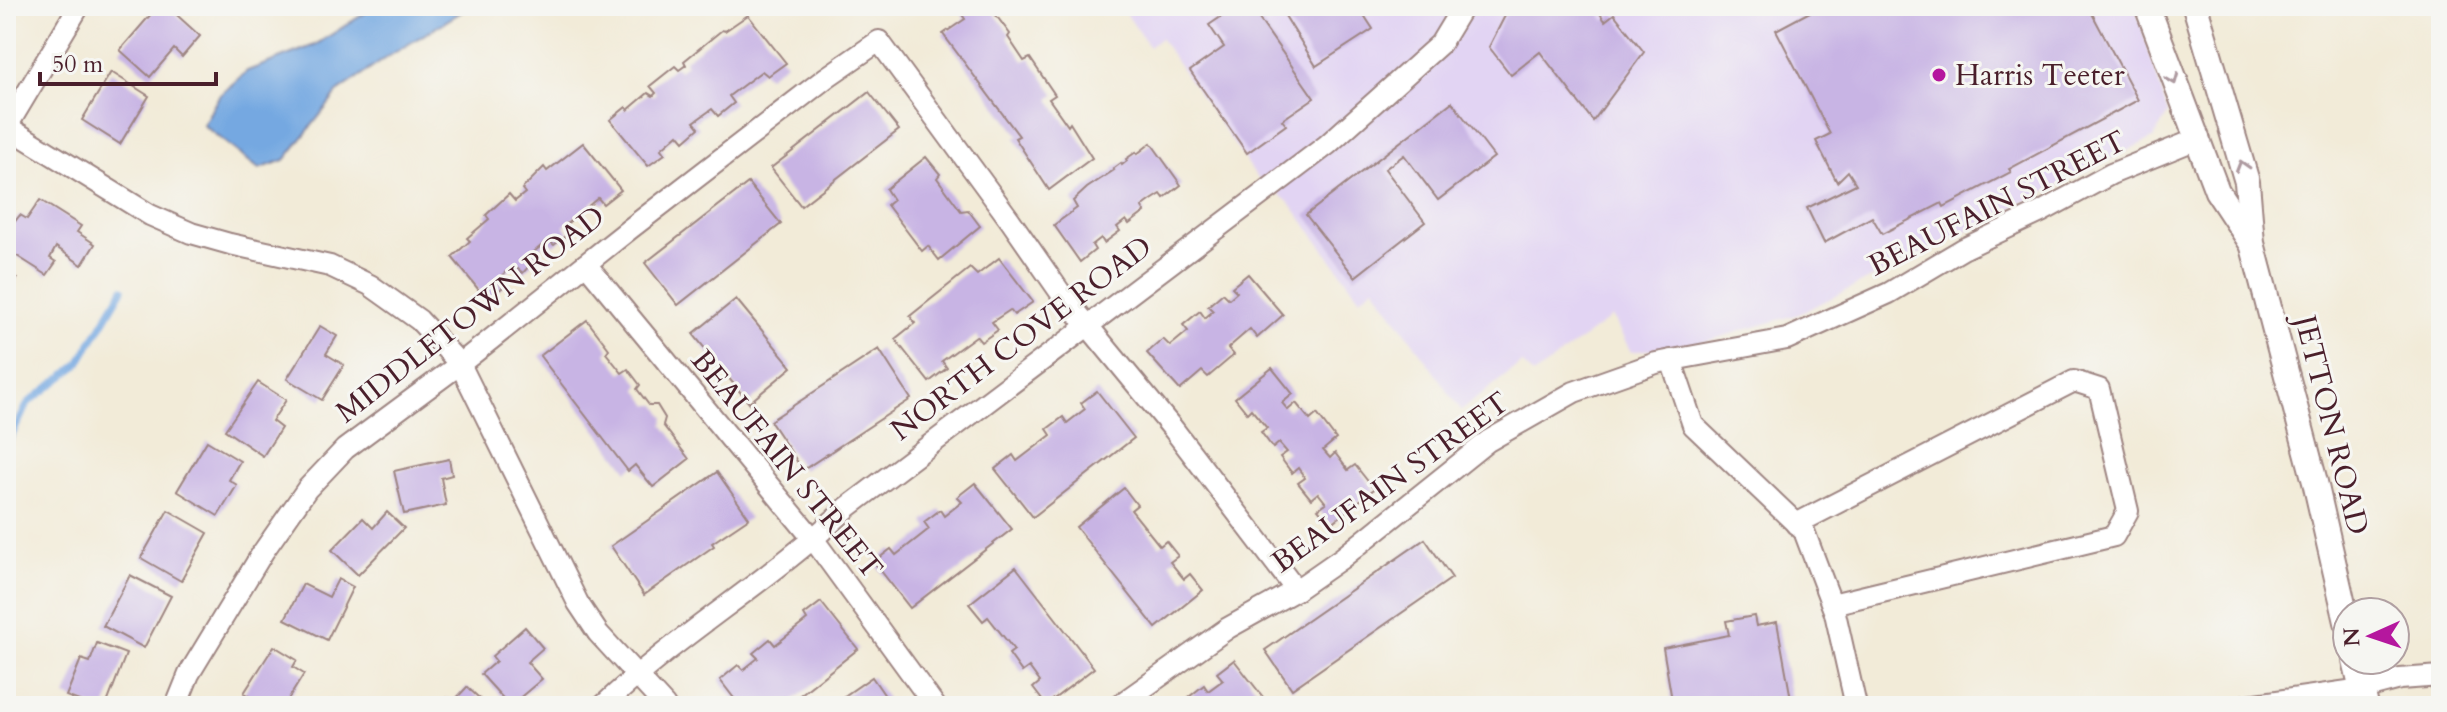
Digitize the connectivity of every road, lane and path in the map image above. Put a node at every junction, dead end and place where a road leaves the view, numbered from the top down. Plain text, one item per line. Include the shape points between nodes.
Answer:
1 (79, 6) edge
2 (1463, 6) edge
3 (2147, 6) edge
4 (2195, 6) edge
5 (6, 127) edge
6 (2197, 139) junction
7 (2252, 243) junction
8 (586, 264) junction
9 (1087, 327) junction
10 (1671, 360) junction
11 (460, 364) junction
12 (1796, 524) junction
13 (814, 540) junction
14 (1296, 590) junction
15 (2341, 596) edge
16 (1832, 604) junction
17 (635, 674) junction
18 (2359, 676) edge
19 (2441, 676) edge
20 (2364, 698) edge
21 (176, 706) edge
22 (603, 706) edge
23 (665, 706) edge
24 (935, 706) edge
25 (1118, 706) edge
26 (1856, 706) edge
27 (2242, 706) edge

1 - 5 street
2 - 9 street, NORTH COVE ROAD via 1440,44 1357,119
3 -> 6 street, JETTON ROAD
7 -> 4 street, JETTON ROAD via 2247,182
5 - 11 street via 150,215 191,233 330,266 370,285 419,320
6 - 7 street, JETTON ROAD via 2217,191
6 - 10 street, BEAUFAIN STREET via 2111,174 1838,318 1787,339
7 - 15 street, JETTON ROAD
8 - 9 street, MIDDLETOWN ROAD via 879,41
8 - 11 street, MIDDLETOWN ROAD
8 - 13 street, BEAUFAIN STREET
9 - 13 street, NORTH COVE ROAD via 848,507
9 - 14 street via 1174,430
10 - 12 street via 1693,425
10 - 14 street, BEAUFAIN STREET via 1574,392 1488,441
11 - 17 street via 578,603
11 - 21 street, MIDDLETOWN ROAD via 345,449 307,489 218,624
12 - 16 street via 1804,531
12 - 16 street via 2074,381 2099,389 2128,511 2114,536
13 - 17 street, NORTH COVE ROAD
13 - 24 street, BEAUFAIN STREET
14 - 25 street, BEAUFAIN STREET via 1228,628
16 - 26 street
17 - 22 street, NORTH COVE ROAD
17 - 23 street
18 - 20 street
19 - 20 street via 2400,679
20 - 27 street

